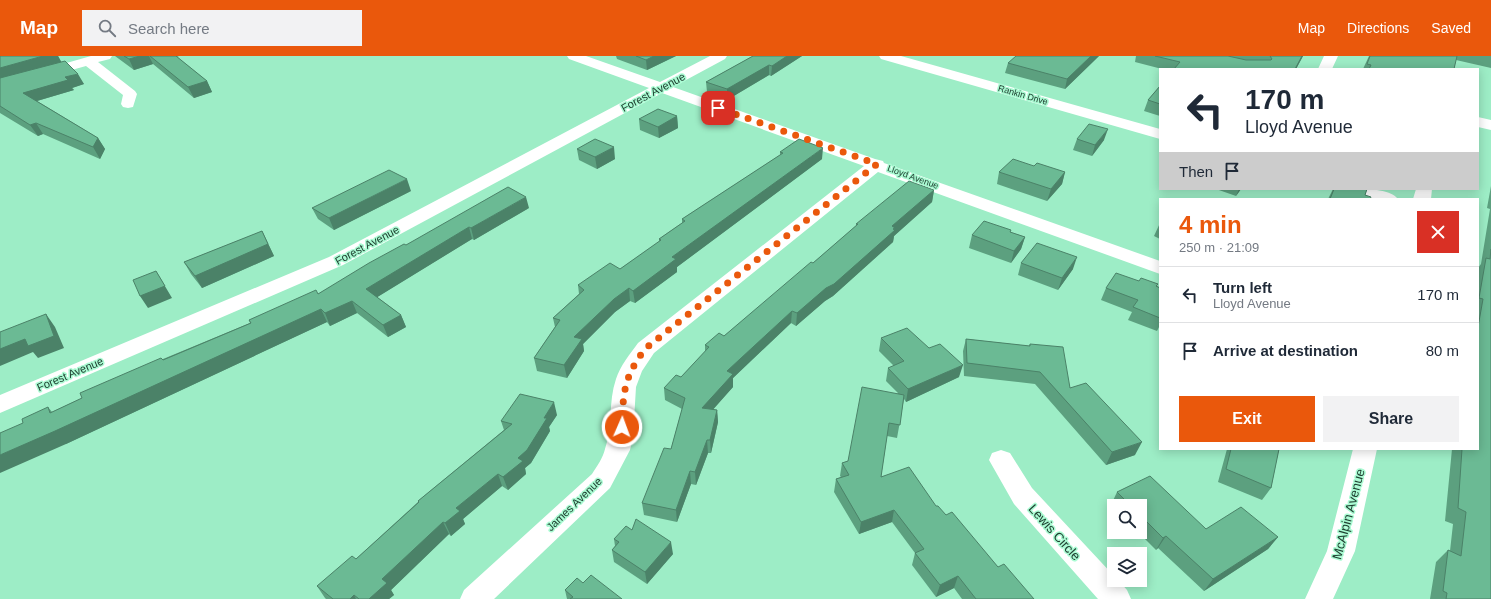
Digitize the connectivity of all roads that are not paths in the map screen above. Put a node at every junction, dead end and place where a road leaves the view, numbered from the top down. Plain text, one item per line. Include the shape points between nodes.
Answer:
1 (105, 56) edge
2 (574, 56) edge
3 (720, 56) edge
4 (886, 56) edge
5 (1331, 56) edge
6 (88, 61) junction
7 (1325, 68) edge
8 (0, 70) edge
9 (15, 82) junction
10 (0, 86) edge
11 (660, 87) junction
12 (128, 104) dead end
13 (1479, 122) edge
14 (1491, 125) edge
15 (1159, 134) edge
16 (877, 164) junction
17 (1358, 190) edge
18 (1386, 198) edge
19 (1159, 268) edge
20 (0, 404) edge
21 (1365, 450) edge
22 (1001, 460) dead end
23 (474, 599) edge
24 (1117, 599) edge
25 (1318, 599) edge

1 - 6 street
2 - 11 street, Lloyd Avenue
3 - 11 street, Forest Avenue
4 - 15 street, Rankin Drive
5 - 7 street
6 - 9 street
6 - 12 street via 130,94
8 - 9 street
9 - 10 street
11 - 16 street, Lloyd Avenue
11 - 20 street, Forest Avenue via 336,262
13 - 14 street
16 - 19 street, Lloyd Avenue
16 - 23 street, James Avenue via 646,348 627,379 619,446 601,481
17 - 18 street
21 - 25 street, McAlpin Avenue via 1341,551
22 - 24 street, Lewis Circle via 1022,496

